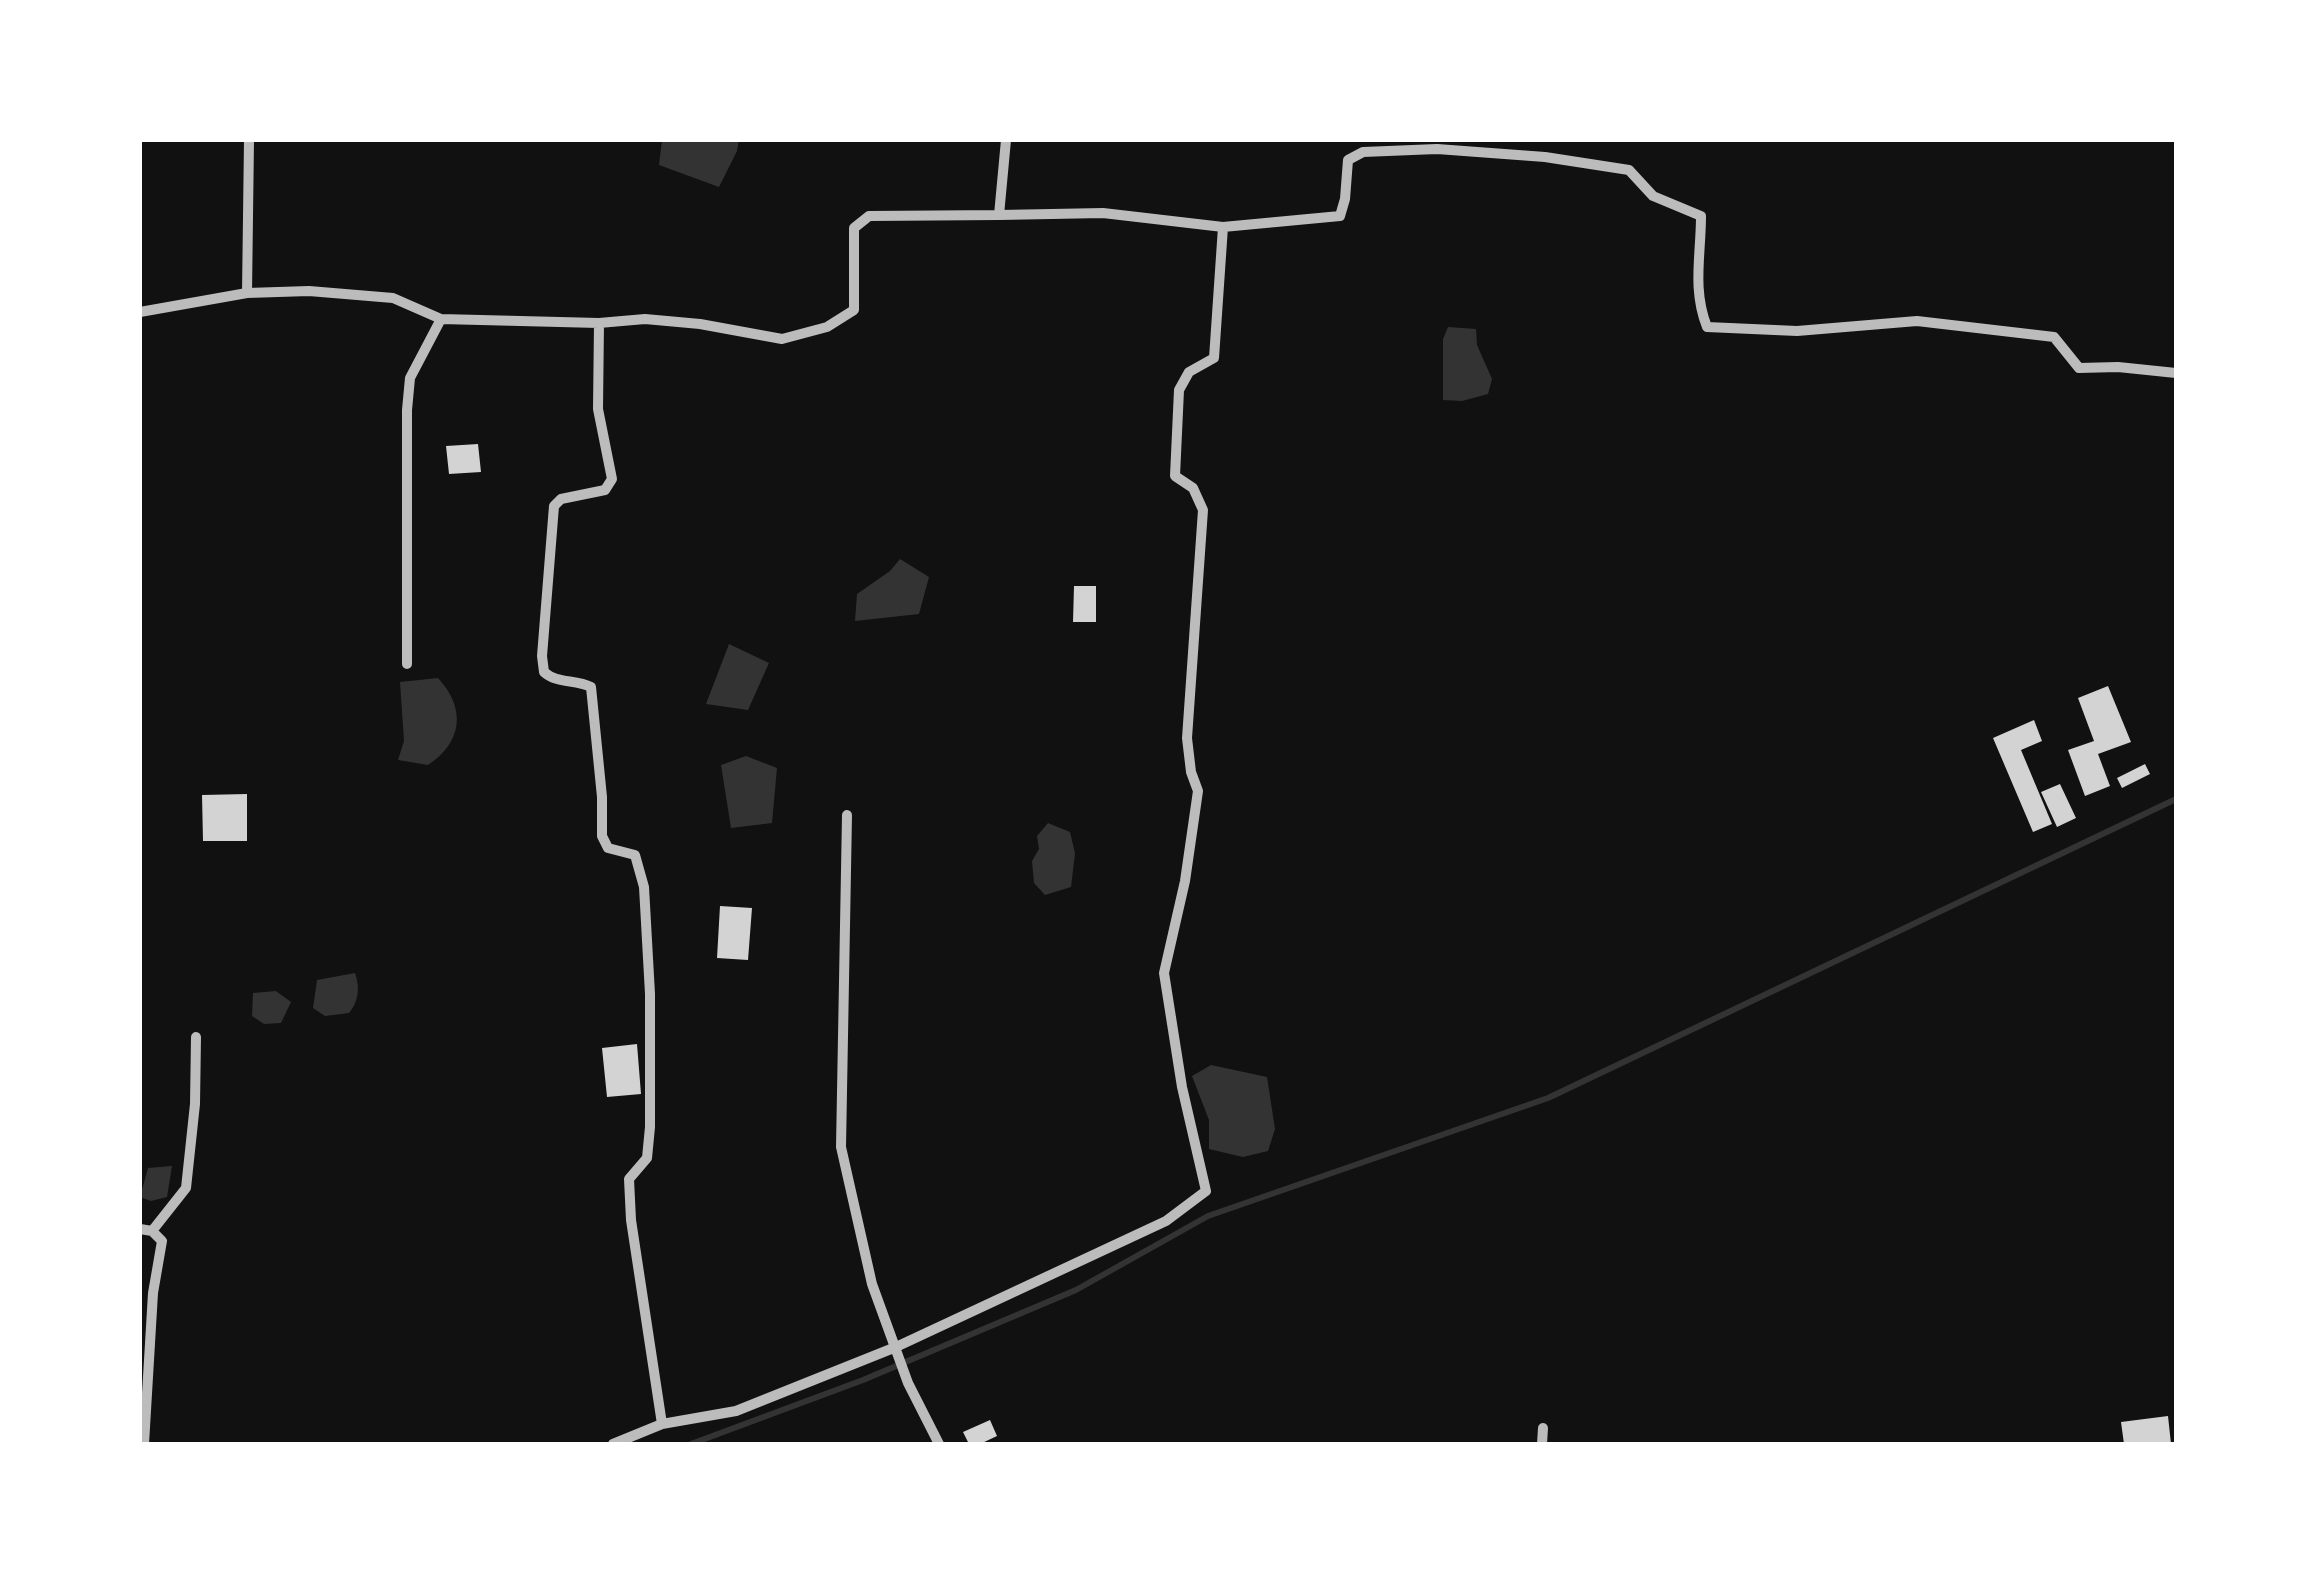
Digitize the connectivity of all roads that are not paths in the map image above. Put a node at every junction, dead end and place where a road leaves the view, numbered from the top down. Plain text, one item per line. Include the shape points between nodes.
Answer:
1 (249, 140) edge
2 (1006, 140) edge
3 (999, 215) junction
4 (1223, 227) junction
5 (247, 293) junction
6 (140, 312) edge
7 (441, 319) junction
8 (599, 323) junction
9 (2176, 373) edge
10 (407, 664) dead end
11 (847, 814) dead end
12 (196, 1037) dead end
13 (146, 1230) edge
14 (897, 1351) junction
15 (662, 1424) junction
16 (1543, 1428) dead end
17 (144, 1444) edge
18 (613, 1444) edge
19 (939, 1444) edge
20 (1542, 1444) edge

1 - 5 street
2 - 3 street
3 - 4 street via 1103,213
3 - 8 street via 870,216 854,228 854,310 827,327 782,339 644,319
4 - 9 street via 1340,216 1348,160 1362,152 1436,150 1629,170 1653,196 1701,216 1696,277 1707,327 1797,331 1917,321 2054,336 2080,368
4 - 14 street via 1214,358 1189,372 1179,390 1176,476 1192,488 1203,510 1187,738 1198,791 1164,973 1206,1191 1166,1222
5 - 6 street
5 - 7 street via 393,298
7 - 8 street
7 - 10 street via 410,378
8 - 15 street via 598,409 612,479 605,490 554,506 542,656 552,679 592,687 602,836 608,848 635,855 644,886 650,1126 648,1158 630,1178 630,1220
11 - 14 street via 842,1146 872,1284
12 - 13 street via 186,1188
13 - 17 street via 162,1240
14 - 15 street via 736,1411
14 - 19 street
15 - 18 street
16 - 20 street

